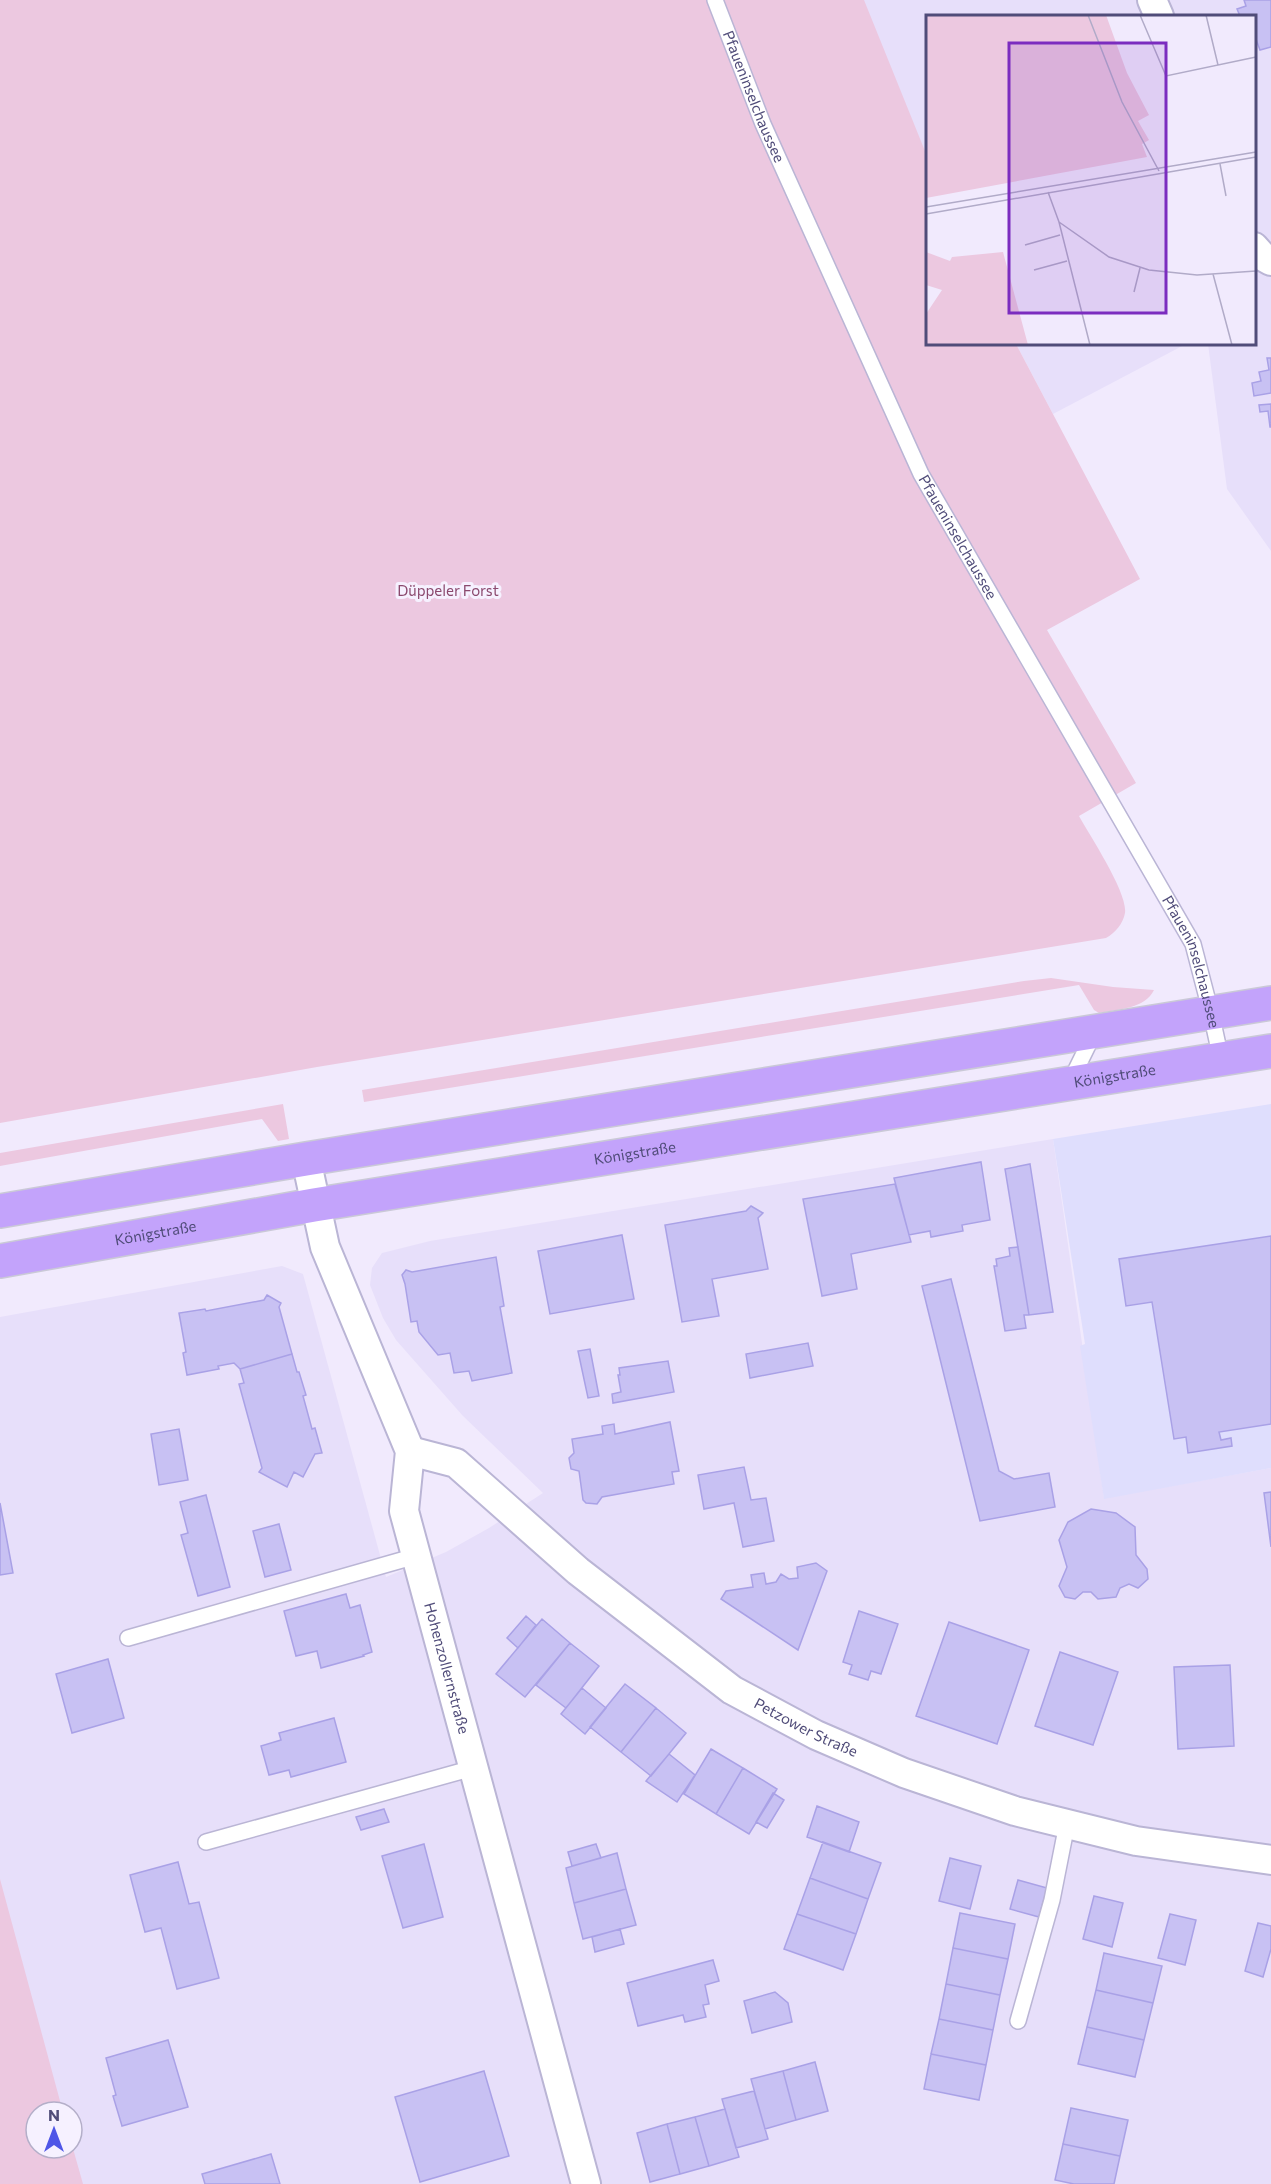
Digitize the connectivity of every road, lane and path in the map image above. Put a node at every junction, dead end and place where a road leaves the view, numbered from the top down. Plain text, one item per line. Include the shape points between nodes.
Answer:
1 (715, 0) edge
2 (1152, 0) edge
3 (1159, 15) edge
4 (1256, 249) edge
5 (1271, 261) edge
6 (1271, 1003) edge
7 (1211, 1013) junction
8 (1095, 1031) junction
9 (1271, 1051) edge
10 (1221, 1059) junction
11 (1070, 1083) junction
12 (306, 1159) junction
13 (314, 1205) junction
14 (0, 1211) edge
15 (0, 1261) edge
16 (411, 1451) junction
17 (416, 1556) junction
18 (128, 1638) dead end
19 (473, 1768) junction
20 (1067, 1824) junction
21 (206, 1842) dead end
22 (1271, 1860) edge
23 (1018, 2021) dead end
24 (586, 2184) edge

1 - 7 lane, Pfaueninselchaussee via 762,124 921,474 1193,944
2 - 3 street
4 - 5 street
6 - 7 main road
7 - 8 main road
7 - 10 lane, Pfaueninselchaussee
8 - 11 lane
8 - 12 main road
9 - 10 main road, Königstraße
10 - 11 main road, Königstraße
11 - 13 main road, Königstraße
12 - 13 street, Hohenzollernstraße
12 - 14 main road
13 - 15 main road, Königstraße
13 - 16 street, Hohenzollernstraße via 325,1247
16 - 17 street, Hohenzollernstraße via 404,1511
16 - 20 street, Petzower Straße via 456,1463 578,1571 732,1690 816,1735 904,1773
17 - 18 lane
17 - 19 street, Hohenzollernstraße
19 - 21 lane
19 - 24 street, Hohenzollernstraße
20 - 22 street, Petzower Straße via 1136,1841
20 - 23 lane via 1052,1900

